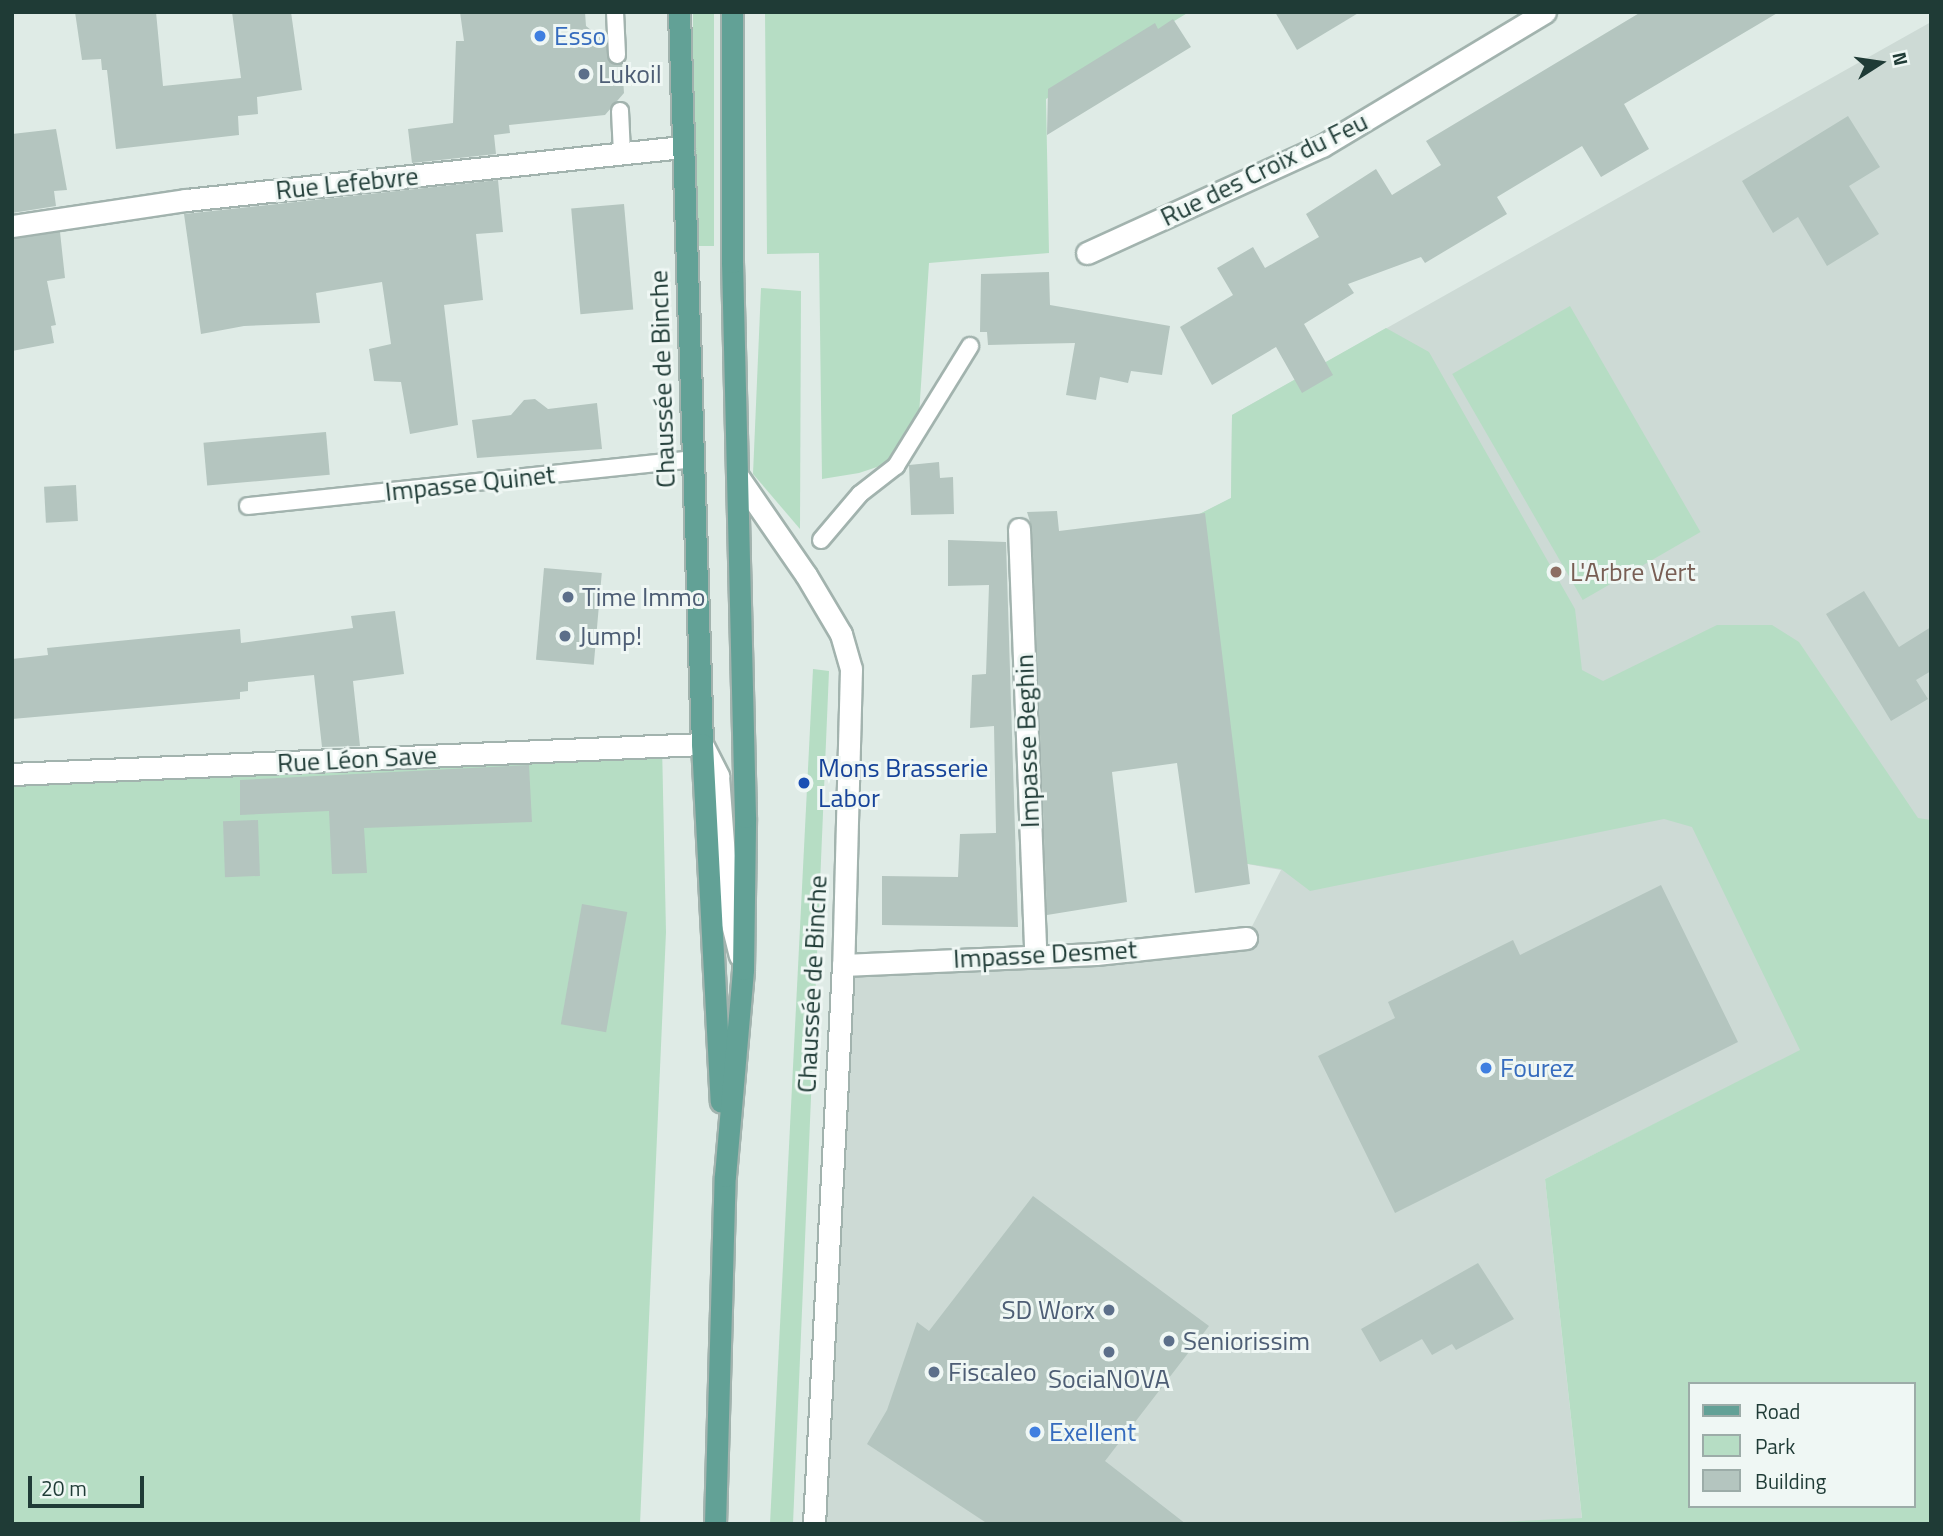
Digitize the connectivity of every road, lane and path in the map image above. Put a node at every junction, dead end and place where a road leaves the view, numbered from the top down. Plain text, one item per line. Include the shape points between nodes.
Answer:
1 (615, 12) edge
2 (679, 12) edge
3 (732, 12) edge
4 (1545, 12) edge
5 (617, 55) dead end
6 (620, 111) dead end
7 (683, 147) junction
8 (622, 154) junction
9 (12, 226) edge
10 (1087, 253) dead end
11 (971, 346) dead end
12 (692, 459) junction
13 (738, 478) junction
14 (248, 506) dead end
15 (1019, 529) dead end
16 (821, 540) dead end
17 (702, 744) junction
18 (12, 774) edge
19 (1246, 938) dead end
20 (1035, 953) junction
21 (843, 965) junction
22 (743, 969) junction
23 (725, 1176) junction
24 (715, 1524) edge
25 (814, 1524) edge

1 - 5 lane
2 - 7 main road, Chaussée de Binche
3 - 13 main road, Chaussée de Binche
4 - 10 street, Rue des Croix du Feu via 1322,146
6 - 8 lane
7 - 8 street, Rue Lefebvre
7 - 12 main road, Chaussée de Binche
8 - 9 street, Rue Lefebvre via 186,200
11 - 16 lane via 897,466 860,494
12 - 14 lane, Impasse Quinet
12 - 17 main road, Chaussée de Binche
13 - 21 street, Chaussée de Binche via 841,634 851,669
13 - 22 main road, Chaussée de Binche via 745,693
15 - 20 street, Impasse Beghin
17 - 18 street, Rue Léon Save
17 - 22 street, Chaussée de Binche via 718,776 728,908
17 - 23 main road, Chaussée de Binche
19 - 20 street, Impasse Desmet via 1096,954
20 - 21 street, Impasse Desmet
21 - 25 street, Chaussée de Binche
22 - 23 main road, Chaussée de Binche
23 - 24 main road, Chaussée de Binche

